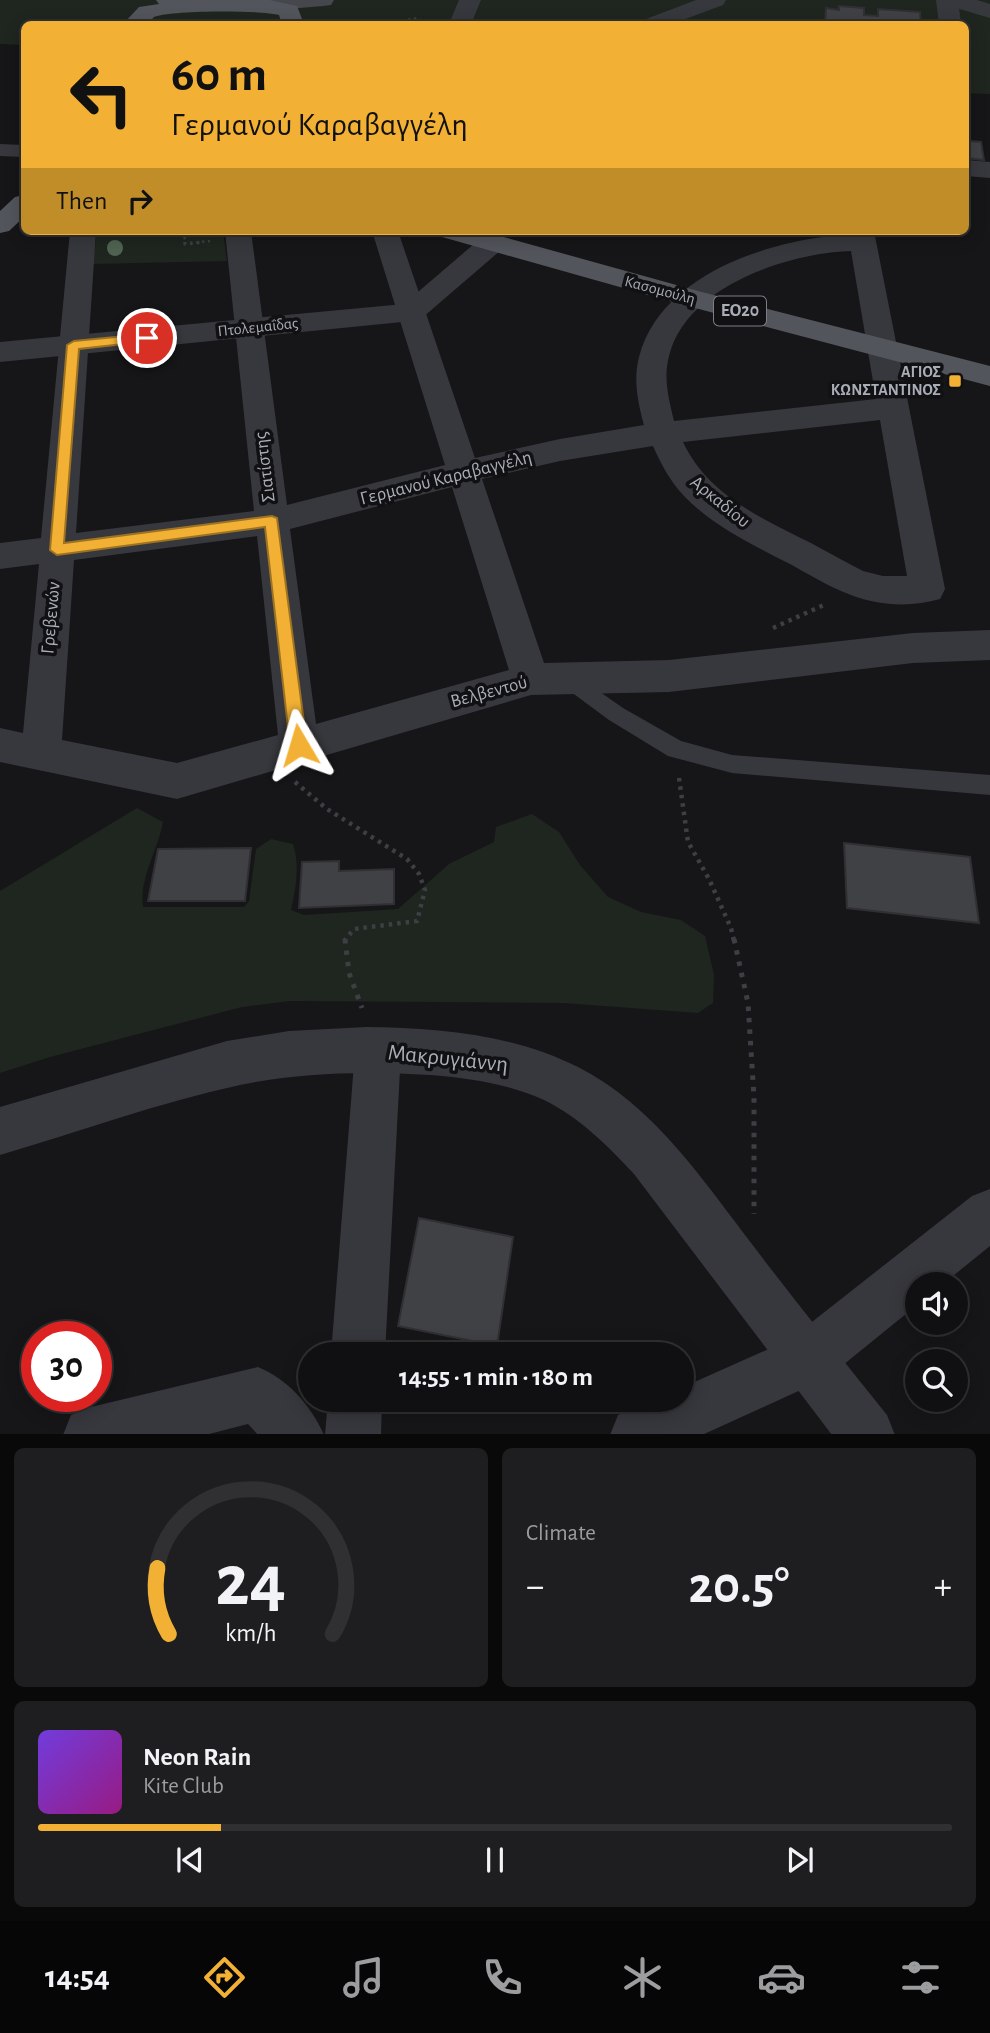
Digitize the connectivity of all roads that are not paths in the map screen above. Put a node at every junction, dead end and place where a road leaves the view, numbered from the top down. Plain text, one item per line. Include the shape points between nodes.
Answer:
1 (470, 0) edge
2 (657, 0) edge
3 (715, 0) edge
4 (947, 0) edge
5 (954, 0) edge
6 (311, 1) edge
7 (175, 3) edge
8 (216, 3) edge
9 (264, 5) junction
10 (990, 11) edge
11 (680, 14) junction
12 (137, 21) edge
13 (292, 21) edge
14 (311, 21) edge
15 (461, 21) edge
16 (662, 21) edge
17 (694, 21) edge
18 (950, 21) edge
19 (0, 150) edge
20 (21, 151) edge
21 (969, 168) edge
22 (990, 170) edge
23 (21, 206) edge
24 (0, 225) edge
25 (83, 235) edge
26 (387, 235) edge
27 (225, 236) edge
28 (492, 237) edge
29 (862, 237) edge
30 (690, 298) junction
31 (412, 312) junction
32 (249, 328) junction
33 (74, 345) junction
34 (883, 349) junction
35 (0, 352) edge
36 (990, 376) edge
37 (894, 408) junction
38 (663, 433) junction
39 (464, 472) junction
40 (272, 521) junction
41 (57, 550) junction
42 (0, 556) edge
43 (990, 645) edge
44 (531, 679) junction
45 (570, 680) junction
46 (0, 745) edge
47 (288, 748) junction
48 (41, 753) junction
49 (990, 785) edge
50 (378, 1051) junction
51 (0, 1131) edge
52 (990, 1214) edge
53 (359, 1342) edge
54 (808, 1359) junction
55 (354, 1412) edge
56 (91, 1434) edge
57 (296, 1434) edge
58 (353, 1434) edge
59 (638, 1434) edge
60 (867, 1434) edge

1 - 15 street
2 - 11 street
3 - 11 street
4 - 18 street
5 - 10 street
6 - 9 main road
6 - 14 main road
7 - 8 main road
7 - 12 main road via 147,12
8 - 9 main road
9 - 13 main road via 289,11
11 - 16 street
11 - 17 street
19 - 20 street
21 - 22 street
23 - 24 main road
25 - 33 street, Γρεβενών
26 - 31 street
27 - 32 street, Σιατίστης
28 - 30 main road, Κασομούλη / ΕΟ20
28 - 31 street
29 - 30 street, Αρκαδίου via 785,252
29 - 34 street
30 - 34 main road, Κασομούλη / ΕΟ20
30 - 38 street, Αρκαδίου via 665,328 651,370 650,391
31 - 32 street, Πτολεμαΐδας
31 - 39 street
32 - 33 street, Πτολεμαΐδας
32 - 40 street, Σιατίστης
33 - 35 street, Πτολεμαΐδας
33 - 41 street, Γρεβενών
34 - 36 main road, Κασομούλη / ΕΟ20
34 - 37 street
37 - 38 street, Γερμανού Καραβαγγέλη
37 - 38 street, Αρκαδίου via 927,589 869,588 764,536 731,516 686,475
38 - 39 street, Γερμανού Καραβαγγέλη
39 - 40 street, Γερμανού Καραβαγγέλη
39 - 44 street
40 - 41 street, Γερμανού Καραβαγγέλη
40 - 47 street, Σιατίστης
41 - 42 street, Γερμανού Καραβαγγέλη
41 - 48 street, Γρεβενών
43 - 45 street, Βελβεντού via 913,648 669,676
44 - 45 street, Βελβεντού
44 - 47 street, Βελβεντού
45 - 49 lane via 676,749 732,764
46 - 48 street, Βελβεντού
47 - 48 street, Βελβεντού via 177,780
50 - 51 street, Μακρυγιάννη via 318,1051 254,1059
50 - 53 street
50 - 54 street, Μακρυγιάννη via 487,1059 521,1068 565,1086 619,1124
52 - 54 street
54 - 59 street
54 - 60 street, Μακρυγιάννη
55 - 58 street
56 - 57 street via 258,1394

